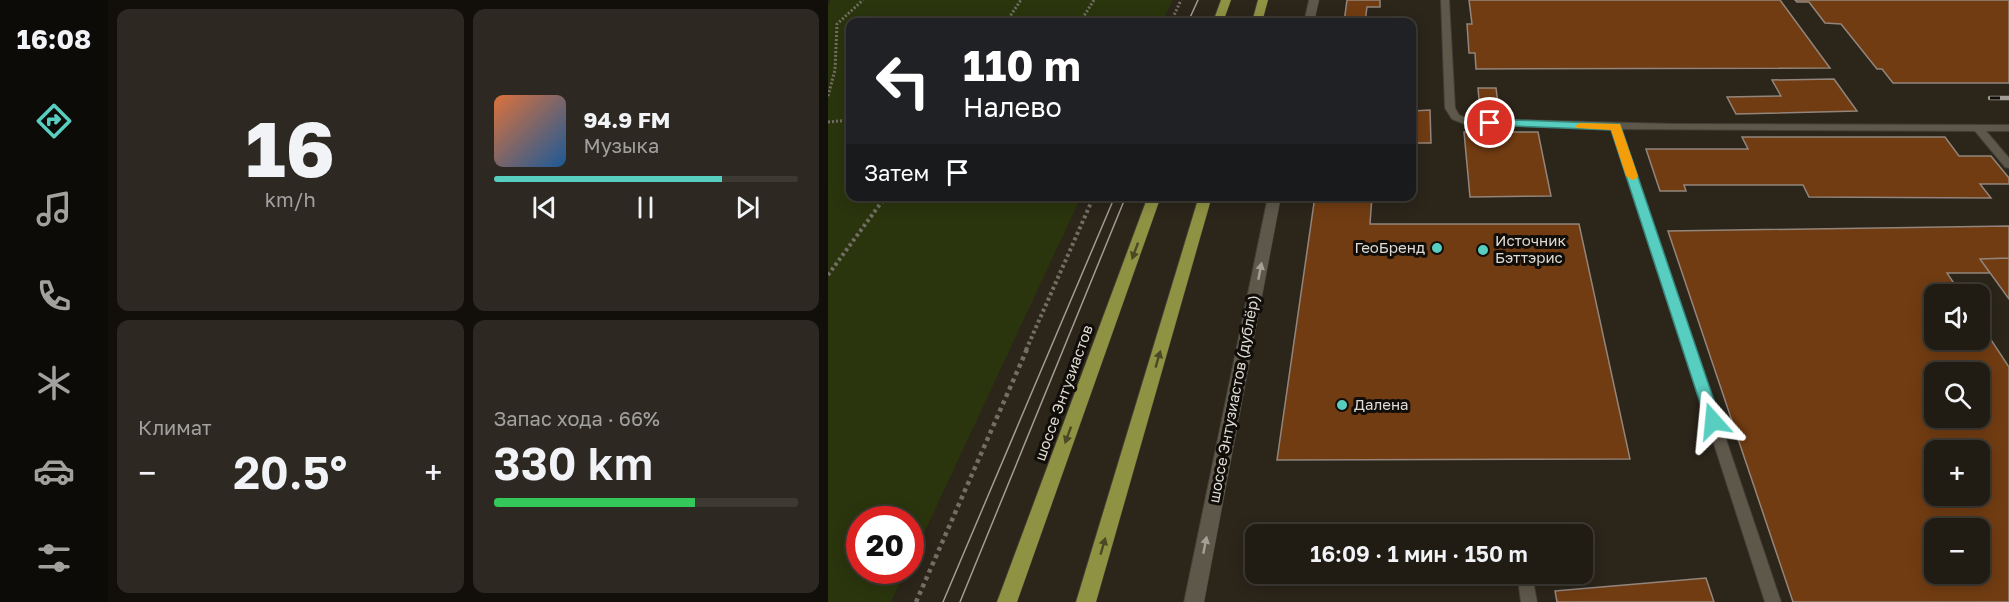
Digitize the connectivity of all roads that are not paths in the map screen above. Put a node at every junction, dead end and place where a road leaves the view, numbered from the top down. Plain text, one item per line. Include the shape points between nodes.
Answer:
1 (1226, 0) edge
2 (1263, 0) edge
3 (1314, 0) edge
4 (1445, 0) edge
5 (1219, 18) edge
6 (1258, 18) edge
7 (1310, 18) edge
8 (1616, 127) junction
9 (1978, 128) junction
10 (2009, 128) edge
11 (2009, 165) edge
12 (1153, 201) edge
13 (1205, 201) edge
14 (1274, 201) edge
15 (1007, 602) edge
16 (1086, 602) edge
17 (1194, 602) edge
18 (1773, 602) edge

1 - 5 main road
2 - 6 main road
3 - 7 main road
4 - 8 lane via 1450,108 1455,117 1467,122
8 - 9 lane
8 - 18 lane
9 - 10 lane
9 - 11 lane
12 -> 15 main road, шоссе Энтузиастов
16 -> 13 main road
17 -> 14 main road, шоссе Энтузиастов (дублёр)

